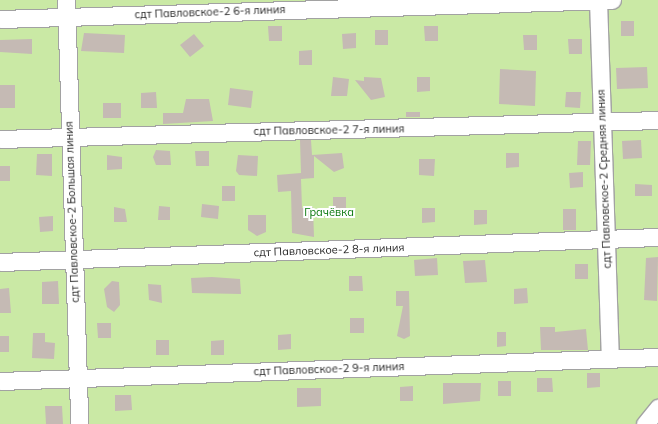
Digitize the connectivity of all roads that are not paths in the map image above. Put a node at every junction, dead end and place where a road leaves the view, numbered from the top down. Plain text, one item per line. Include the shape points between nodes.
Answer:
1 (66, 0) edge
2 (598, 0) edge
3 (612, 0) edge
4 (66, 17) junction
5 (0, 19) edge
6 (658, 120) edge
7 (602, 123) junction
8 (70, 136) junction
9 (0, 138) edge
10 (658, 237) edge
11 (605, 240) junction
12 (75, 259) junction
13 (0, 262) edge
14 (658, 357) edge
15 (610, 359) junction
16 (77, 378) junction
17 (0, 381) edge
18 (658, 408) edge
19 (79, 424) edge
20 (645, 424) edge

1 - 4 lane, сдт Павловское-2 Большая линия
2 - 3 lane, сдт Павловское-2 6-я линия
2 - 4 lane, сдт Павловское-2 6-я линия
2 - 7 lane, сдт Павловское-2 Средняя линия
4 - 5 lane, сдт Павловское-2 6-я линия
4 - 8 lane, сдт Павловское-2 Большая линия
6 - 7 lane, сдт Павловское-2 7-я линия
7 - 8 lane, сдт Павловское-2 7-я линия
7 - 11 lane, сдт Павловское-2 Средняя линия
8 - 9 lane, сдт Павловское-2 7-я линия
8 - 12 lane, сдт Павловское-2 Большая линия
10 - 11 lane, сдт Павловское-2 8-я линия
11 - 12 lane, сдт Павловское-2 8-я линия
11 - 15 lane, сдт Павловское-2 Средняя линия
12 - 13 lane, сдт Павловское-2 8-я линия
12 - 16 lane, сдт Павловское-2 Большая линия
14 - 15 lane, сдт Павловское-2 9-я линия
15 - 16 lane, сдт Павловское-2 9-я линия
16 - 17 lane, сдт Павловское-2 9-я линия
16 - 19 lane, сдт Павловское-2 Большая линия
18 - 20 lane

